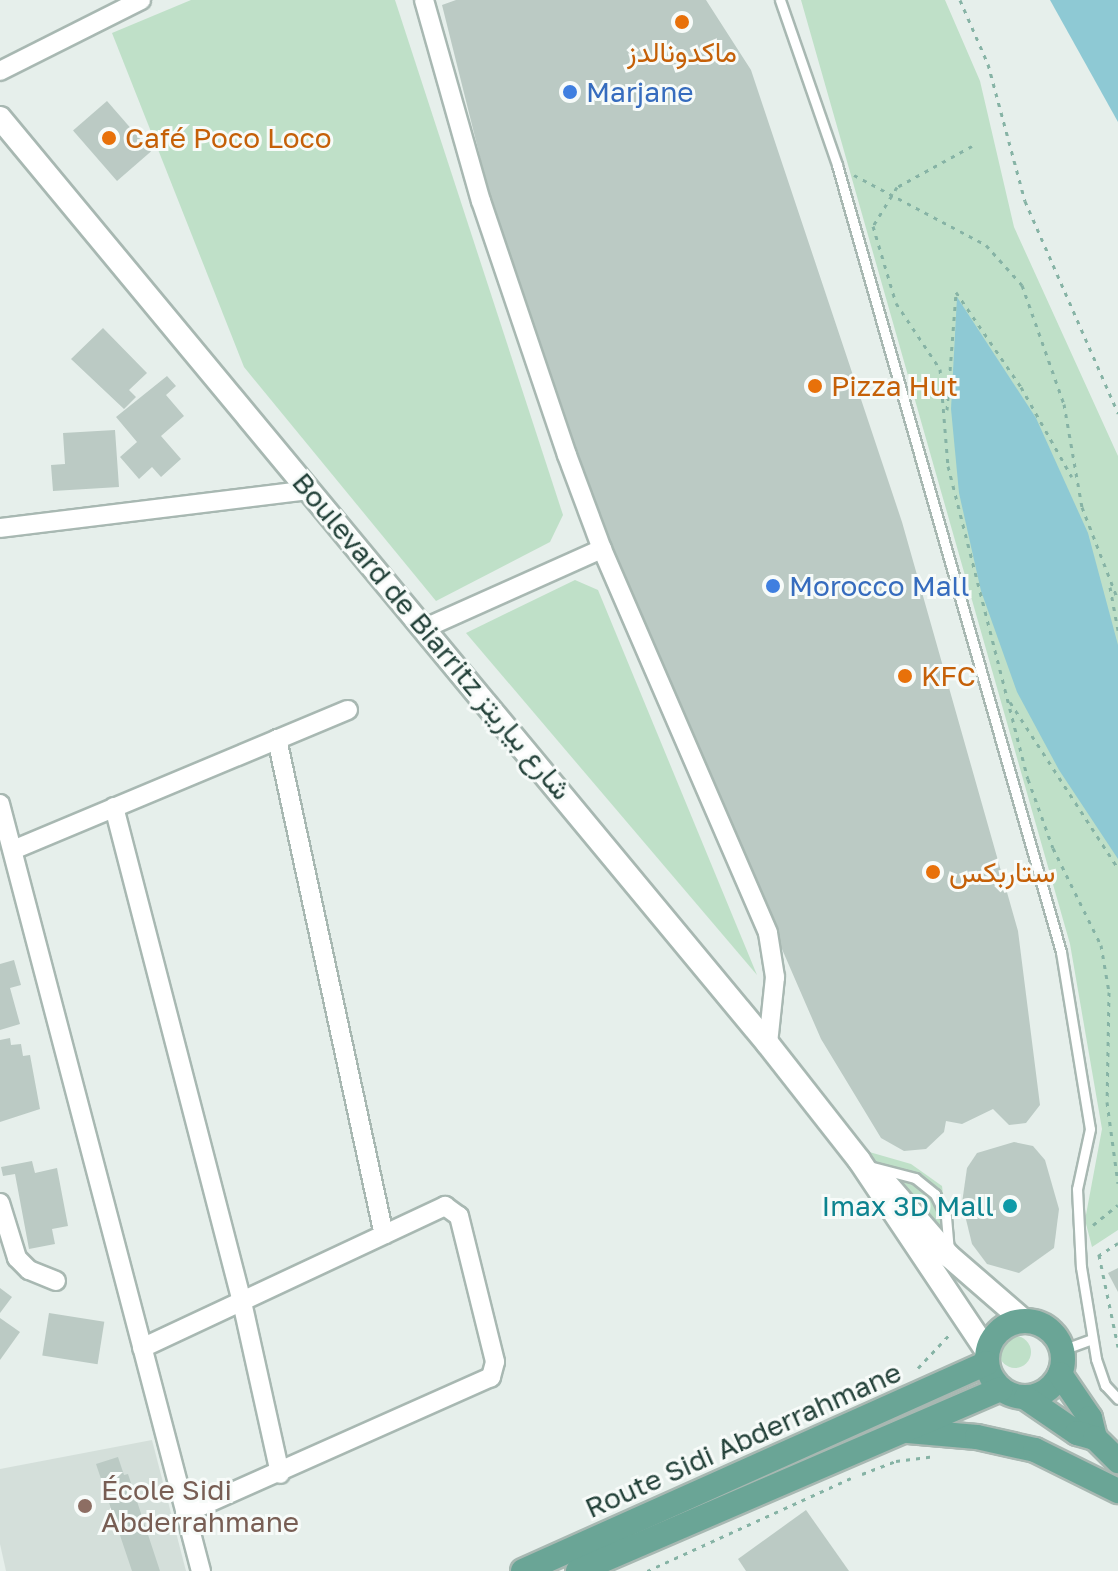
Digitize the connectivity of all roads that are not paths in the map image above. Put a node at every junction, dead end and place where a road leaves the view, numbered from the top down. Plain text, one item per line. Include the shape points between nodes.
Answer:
1 (141, 0) edge
2 (424, 0) edge
3 (780, 0) edge
4 (0, 71) edge
5 (0, 118) edge
6 (310, 490) junction
7 (0, 528) edge
8 (602, 549) junction
9 (425, 628) junction
10 (348, 710) dead end
11 (277, 739) junction
12 (0, 804) edge
13 (114, 807) junction
14 (13, 850) junction
15 (768, 1044) junction
16 (864, 1163) junction
17 (0, 1203) edge
18 (384, 1235) junction
19 (56, 1281) dead end
20 (242, 1302) junction
21 (1024, 1321) junction
22 (1092, 1339) junction
23 (142, 1348) junction
24 (1062, 1350) junction
25 (987, 1357) junction
26 (1060, 1374) junction
27 (1000, 1389) junction
28 (1026, 1398) junction
29 (1118, 1399) edge
30 (898, 1431) junction
31 (1095, 1438) junction
32 (1118, 1461) edge
33 (280, 1474) junction
34 (1118, 1491) edge
35 (185, 1513) junction
36 (201, 1571) edge
37 (523, 1571) edge
38 (578, 1571) edge

1 - 4 street
2 - 8 street via 481,201
3 - 22 lane via 837,165 1061,952 1090,1129 1077,1189
5 - 6 street, Boulevard de Biarritz شارع بياريتز
6 - 7 street
6 - 9 street, Boulevard de Biarritz شارع بياريتز
8 - 9 street
8 - 15 street via 765,924 775,977
9 - 15 street, Boulevard de Biarritz شارع بياريتز
10 - 11 street
11 - 13 street
11 - 18 street
12 - 14 street
13 - 14 street
13 - 20 street
14 - 23 street
15 - 16 street, Boulevard de Biarritz شارع بياريتز
16 - 21 street, Boulevard de Biarritz شارع بياريتز via 949,1256
16 - 25 street, Boulevard de Biarritz شارع بياريتز
17 - 19 street via 17,1258 29,1270
18 - 20 street
18 - 33 street via 445,1206 456,1210 494,1371 485,1382
20 - 23 street
20 - 33 street
21 - 24 main road via 1047,1328
21 - 25 main road via 1003,1328
22 - 24 lane
22 - 29 lane via 1105,1385
23 - 35 street
24 - 26 main road
25 - 27 main road
25 - 37 main road, Route Sidi Abderrahmane
26 - 28 main road via 1048,1390
26 - 31 main road via 1090,1418
27 - 28 main road
27 - 30 main road, Route Sidi Abderrahmane
28 - 31 main road via 1077,1433
30 - 34 main road via 977,1437 1035,1450
30 - 38 main road, Route Sidi Abderrahmane
31 - 32 main road
33 - 35 street
35 - 36 street

